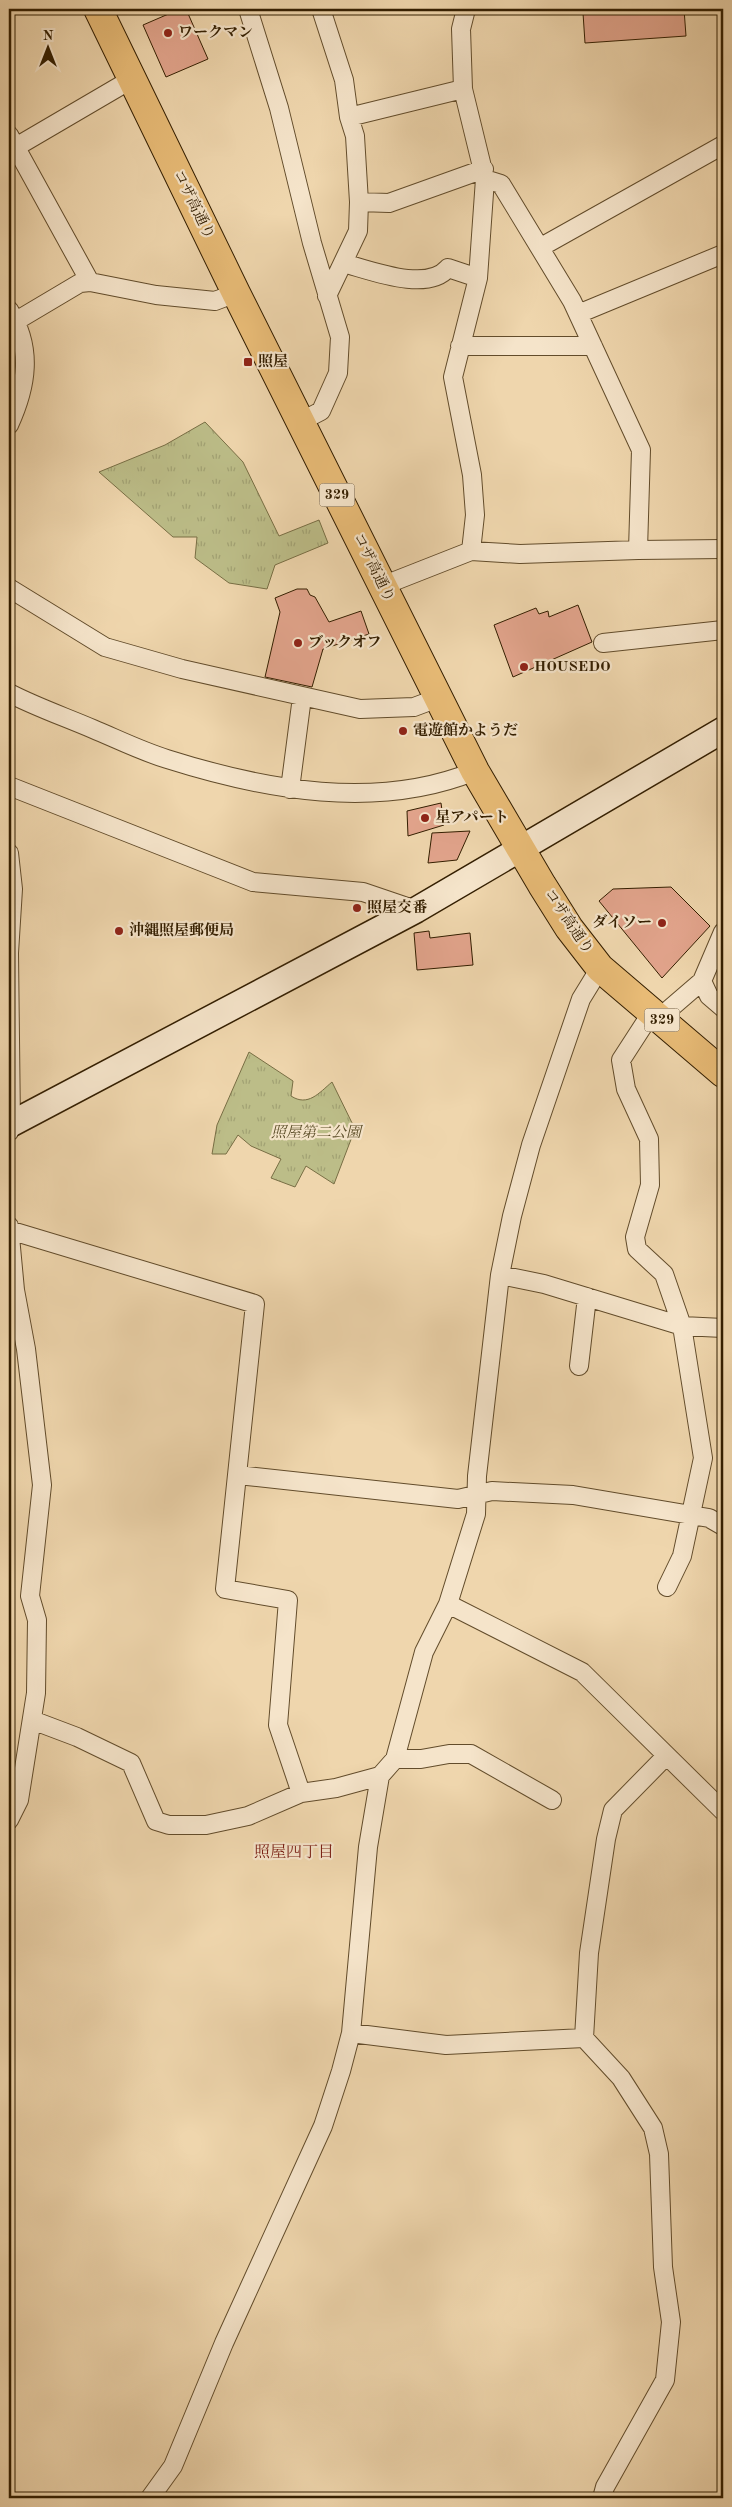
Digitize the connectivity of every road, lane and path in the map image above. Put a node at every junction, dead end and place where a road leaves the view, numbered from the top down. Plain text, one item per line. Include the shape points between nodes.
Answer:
1 (98, 9) edge
2 (248, 9) edge
3 (321, 9) edge
4 (466, 9) edge
5 (132, 78) junction
6 (462, 89) junction
7 (349, 117) junction
8 (11, 144) edge
9 (723, 145) edge
10 (484, 174) junction
11 (359, 202) junction
12 (541, 247) junction
13 (723, 254) edge
14 (343, 263) junction
15 (478, 278) junction
16 (90, 282) junction
17 (236, 293) junction
18 (327, 296) junction
19 (578, 314) junction
20 (14, 320) edge
21 (460, 346) junction
22 (593, 346) junction
23 (300, 422) junction
24 (9, 425) edge
25 (723, 549) edge
26 (638, 550) junction
27 (471, 551) junction
28 (382, 586) junction
29 (9, 588) edge
30 (723, 630) edge
31 (603, 643) dead end
32 (9, 693) edge
33 (302, 698) junction
34 (438, 698) junction
35 (723, 730) edge
36 (475, 771) junction
37 (9, 786) edge
38 (290, 789) junction
39 (522, 849) junction
40 (9, 854) edge
41 (416, 910) junction
42 (723, 932) edge
43 (9, 952) edge
44 (600, 968) junction
45 (702, 981) junction
46 (723, 1008) edge
47 (655, 1015) junction
48 (723, 1073) edge
49 (10, 1127) edge
50 (9, 1226) edge
51 (9, 1230) edge
52 (500, 1275) junction
53 (586, 1296) junction
54 (682, 1326) junction
55 (723, 1328) edge
56 (579, 1366) dead end
57 (238, 1475) junction
58 (477, 1495) junction
59 (691, 1515) junction
60 (723, 1526) edge
61 (667, 1587) dead end
62 (448, 1604) junction
63 (32, 1720) junction
64 (666, 1756) junction
65 (395, 1758) junction
66 (380, 1776) junction
67 (301, 1793) junction
68 (552, 1800) dead end
69 (723, 1811) edge
70 (9, 1820) edge
71 (350, 2032) junction
72 (584, 2038) junction
73 (150, 2498) edge
74 (602, 2498) edge

1 - 5 highway, コザ高通り / 329
2 - 18 street via 279,108
3 - 7 street via 344,80
4 - 6 street via 461,29
5 - 8 street
5 - 17 highway, コザ高通り / 329
6 - 7 street
6 - 10 street
7 - 11 street via 355,136
8 - 16 street
9 - 12 street
10 - 11 street via 389,202
10 - 12 street via 501,184
10 - 15 street
11 - 14 street via 358,232
12 - 19 street
13 - 19 street
14 - 15 street via 397,278 416,280 442,275 448,268
14 - 18 street
15 - 21 street
16 - 17 street via 156,295 215,301
16 - 20 street via 80,283
17 - 23 highway, コザ高通り / 329
18 - 23 street via 340,337 338,373 321,411
19 - 22 street
20 - 24 street via 25,349 25,374 20,400
21 - 22 street
21 - 27 street via 453,377 472,475 475,515
22 - 26 street via 641,450
23 - 28 highway, コザ高通り / 329
25 - 26 street
26 - 27 street via 520,554
27 - 28 street
28 - 34 highway, コザ高通り / 329
29 - 33 street via 105,647
30 - 31 street
32 - 38 street via 166,759
33 - 34 street via 360,710 414,707
33 - 38 street
34 - 36 highway, コザ高通り / 329
35 - 39 street
36 - 38 street via 451,781 410,790 355,793
36 - 39 highway, コザ高通り / 329
37 - 41 street via 253,882 363,892
39 - 41 street
39 - 44 highway, コザ高通り / 329 via 569,928
40 - 43 street via 13,889
41 - 49 street
42 - 45 street
43 - 49 street
44 - 47 highway, コザ高通り / 329
44 - 52 street via 581,999 531,1145
45 - 46 street via 709,996
45 - 47 street
47 - 48 highway, コザ高通り / 329
47 - 54 street via 621,1060 626,1089 649,1139 650,1185 635,1237 637,1249 664,1274
50 - 51 street
51 - 57 street via 255,1304
51 - 63 street via 42,1485 30,1596 37,1620 36,1694
52 - 53 street
52 - 58 street
53 - 54 street
53 - 56 street
54 - 55 street
54 - 59 street via 703,1458
57 - 58 street via 458,1499
57 - 67 street via 225,1589 288,1600 278,1725
58 - 59 street via 514,1490 573,1495
58 - 62 street via 476,1514
59 - 60 street via 708,1518
59 - 61 street via 682,1556
62 - 64 street via 582,1672
62 - 65 street via 424,1652
63 - 67 street via 131,1763 156,1821 169,1825 206,1825 248,1816
63 - 70 street via 19,1800
64 - 69 street
64 - 72 street via 613,1810 590,1953
65 - 66 street
65 - 68 street via 471,1754
66 - 67 street
66 - 71 street via 368,1847
71 - 72 street via 446,2045
71 - 73 street via 323,2126 172,2466
72 - 74 street via 620,2078 653,2128 659,2154 663,2268 671,2322 664,2380

